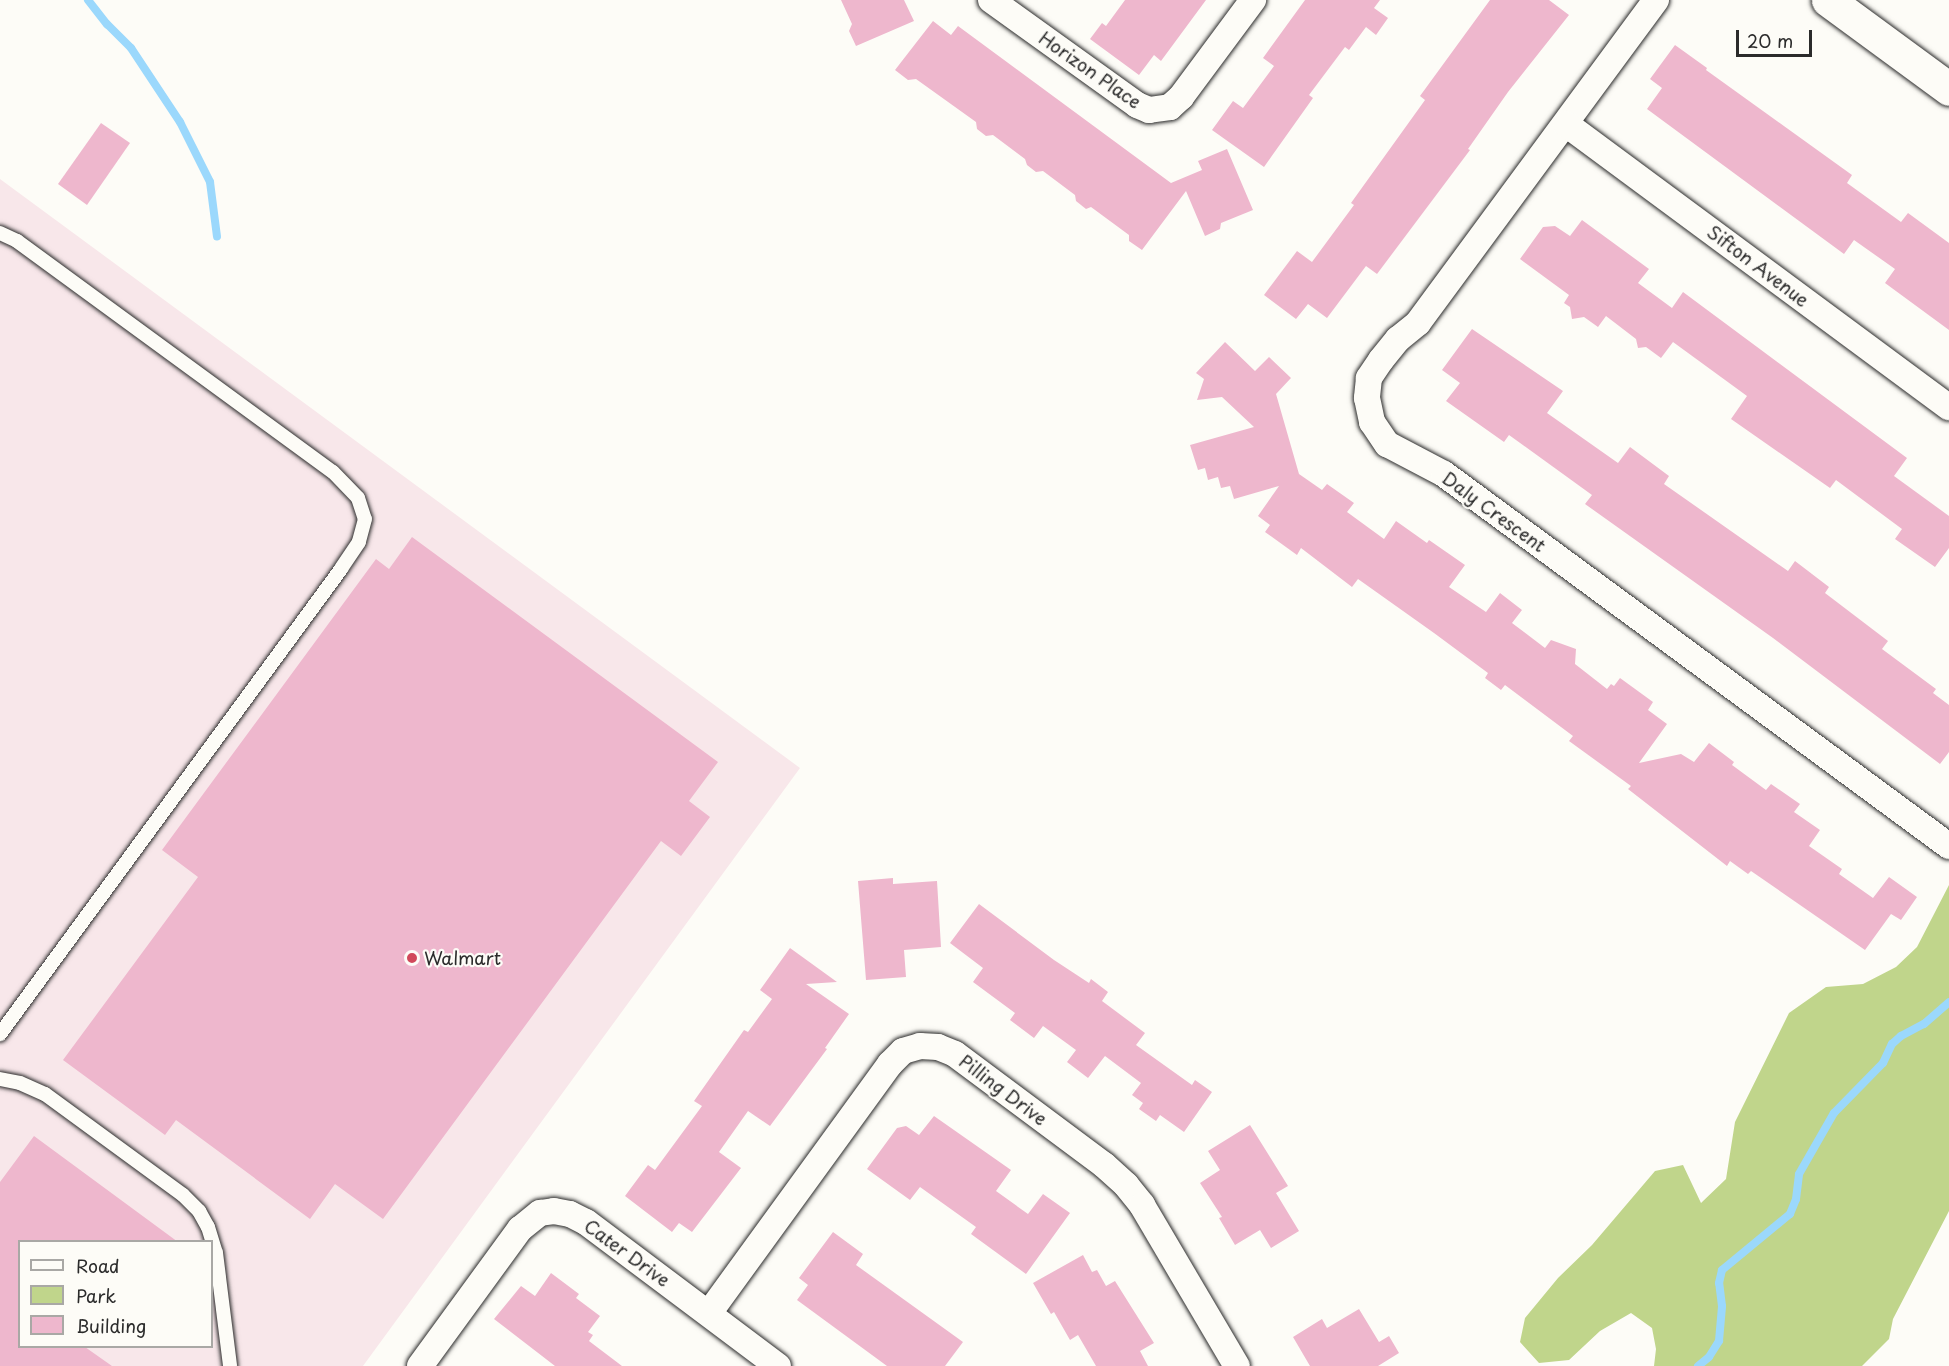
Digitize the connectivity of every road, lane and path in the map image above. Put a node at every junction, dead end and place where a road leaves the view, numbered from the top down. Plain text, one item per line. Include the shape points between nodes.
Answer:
1 (991, 0) edge
2 (1254, 0) edge
3 (1656, 0) edge
4 (1828, 0) edge
5 (1949, 89) edge
6 (1566, 124) junction
7 (0, 233) edge
8 (1949, 407) edge
9 (1949, 846) edge
10 (0, 1034) edge
11 (0, 1079) edge
12 (212, 1240) edge
13 (213, 1243) edge
14 (710, 1314) junction
15 (230, 1366) edge
16 (420, 1366) edge
17 (778, 1366) edge
18 (1237, 1366) edge

1 - 2 street, Horizon Place via 1149,110 1170,107 1181,97
3 - 6 street, Daly Crescent
4 - 5 street
6 - 8 street, Sifton Avenue
6 - 9 street, Daly Crescent via 1418,323 1380,360 1369,378 1366,398 1372,422 1387,444 1444,474
7 - 10 lane via 333,472 357,498 365,519 365,530 341,569
11 - 12 lane via 45,1094 183,1195 199,1211
13 - 15 lane
14 - 16 street, Cater Drive via 586,1222 570,1214 540,1213 520,1229
14 - 17 street, Cater Drive
14 - 18 street, Pilling Drive via 890,1064 903,1051 920,1046 938,1047 955,1054 1126,1185

